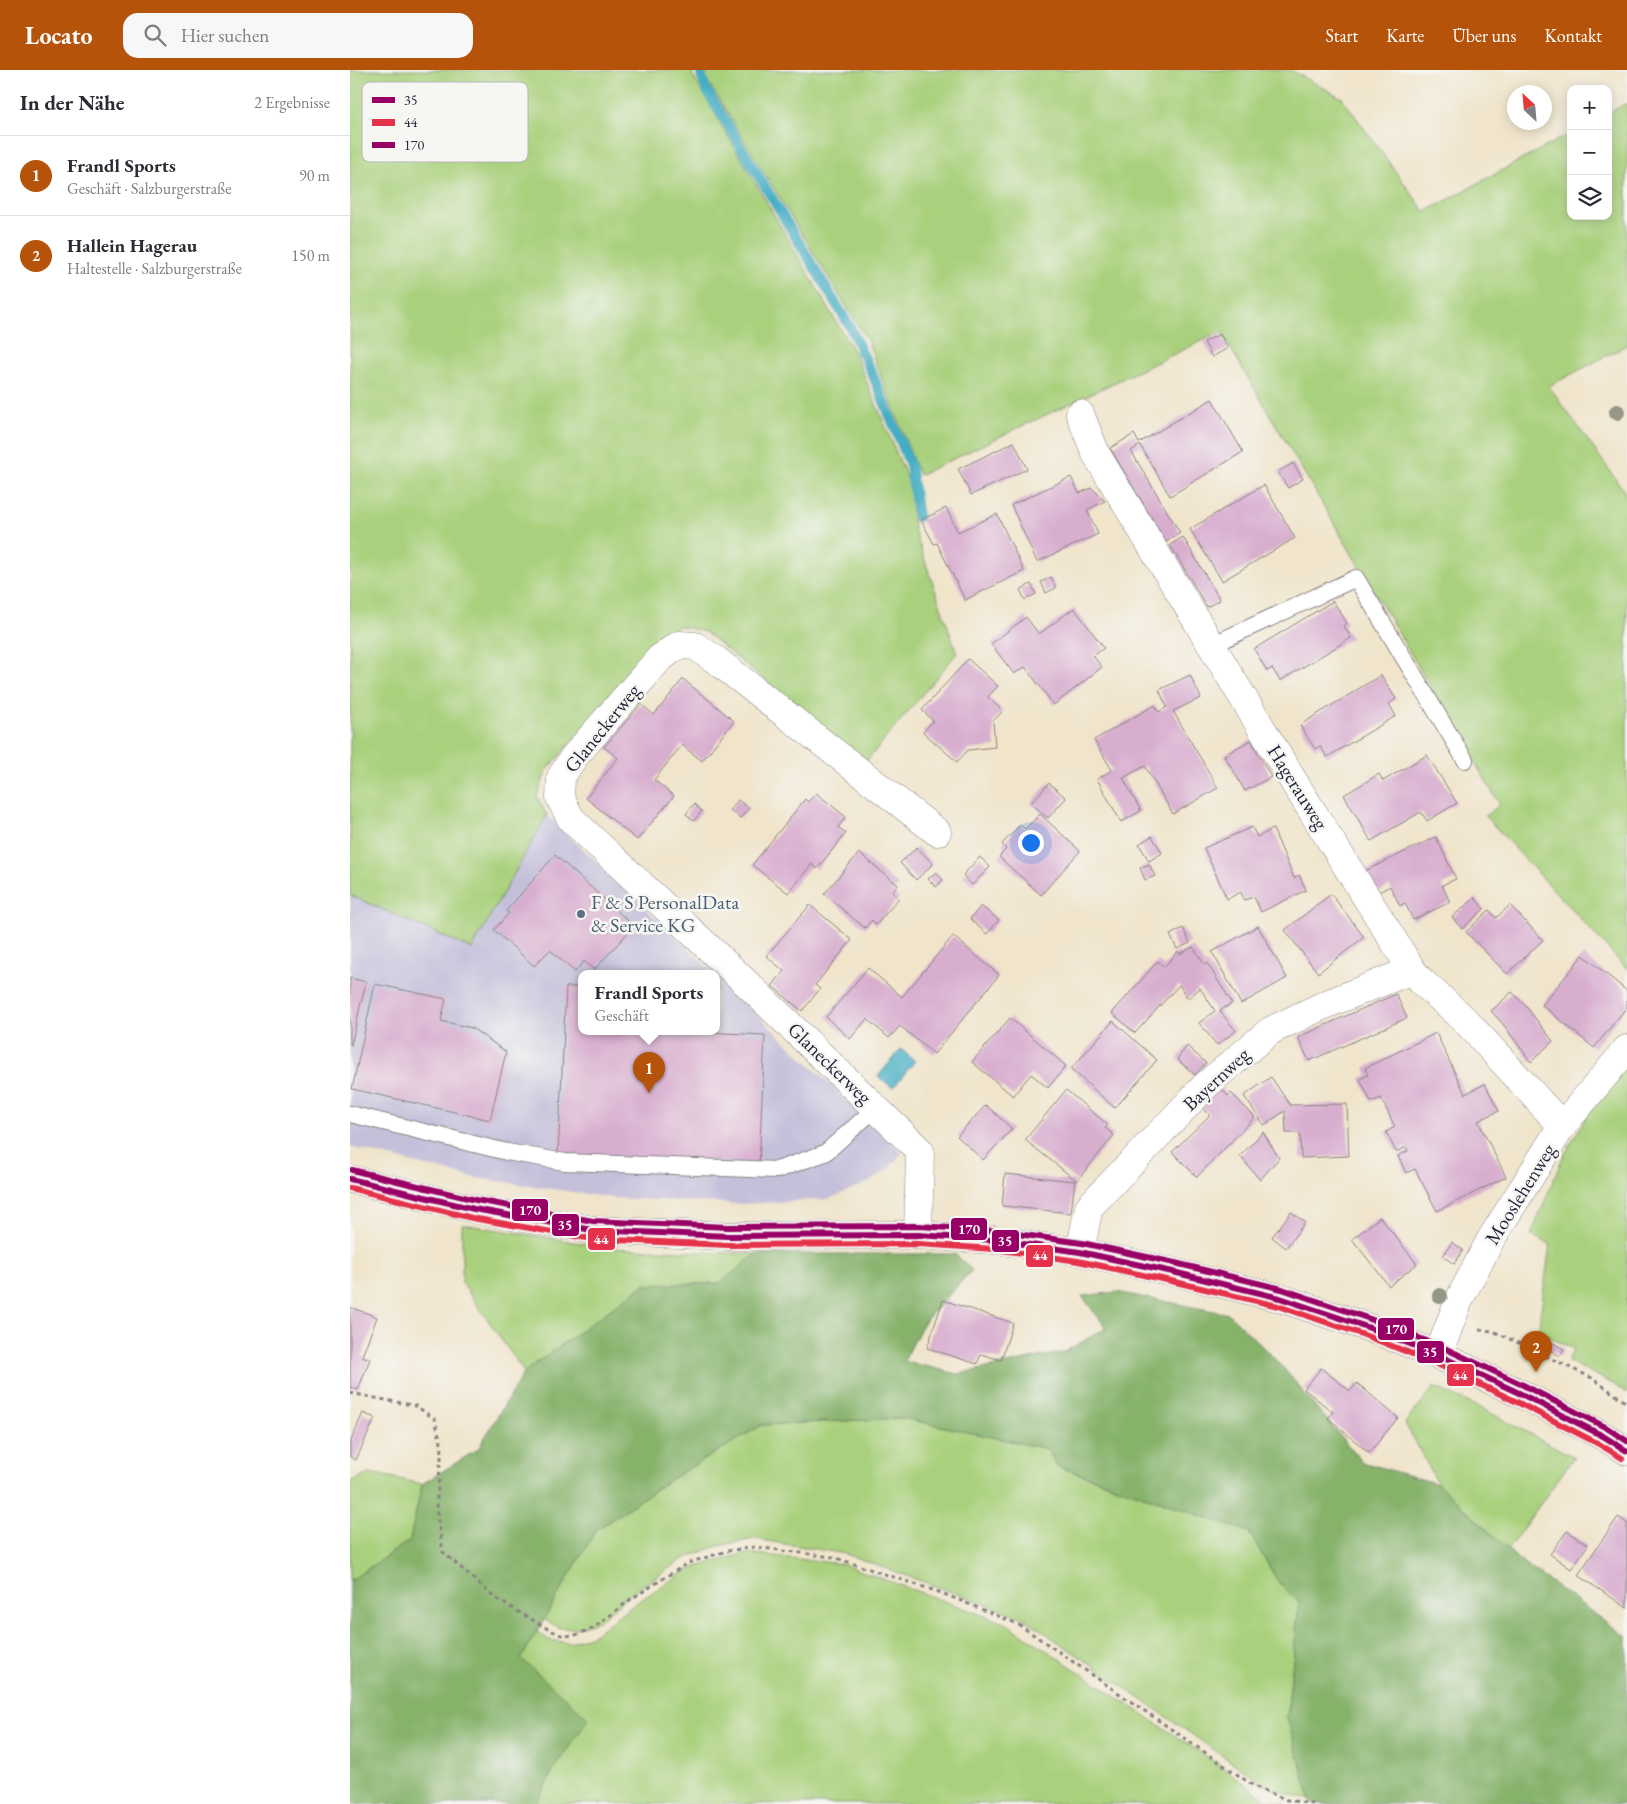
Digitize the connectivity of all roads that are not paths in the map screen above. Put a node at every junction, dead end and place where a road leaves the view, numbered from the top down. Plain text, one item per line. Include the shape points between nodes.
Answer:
1 (1080, 414) dead end
2 (1212, 645) junction
3 (1465, 760) dead end
4 (937, 832) dead end
5 (1412, 970) junction
6 (1627, 1048) edge
7 (876, 1108) junction
8 (350, 1114) edge
9 (1562, 1126) junction
10 (350, 1180) edge
11 (918, 1235) junction
12 (1080, 1252) junction
13 (1438, 1355) junction
14 (1627, 1451) edge

1 - 2 street, Hagerauweg via 1096,454
2 - 3 lane via 1356,578
2 - 5 street, Hagerauweg
4 - 7 street, Glaneckerweg via 695,646 679,645 660,658 573,758 561,777 560,798 571,819
5 - 9 street, Hagerauweg via 1464,1019
5 - 12 street, Bayernweg via 1270,1031 1206,1084 1089,1207
6 - 9 street, Mooslehenweg
7 - 8 lane via 825,1153 777,1170 565,1162 508,1152
7 - 11 street, Glaneckerweg via 920,1151
9 - 13 street, Mooslehenweg via 1491,1239 1459,1300
10 - 11 street via 474,1210 592,1230 728,1236
11 - 12 street via 995,1240
12 - 13 street via 1280,1298
13 - 14 street via 1603,1436

